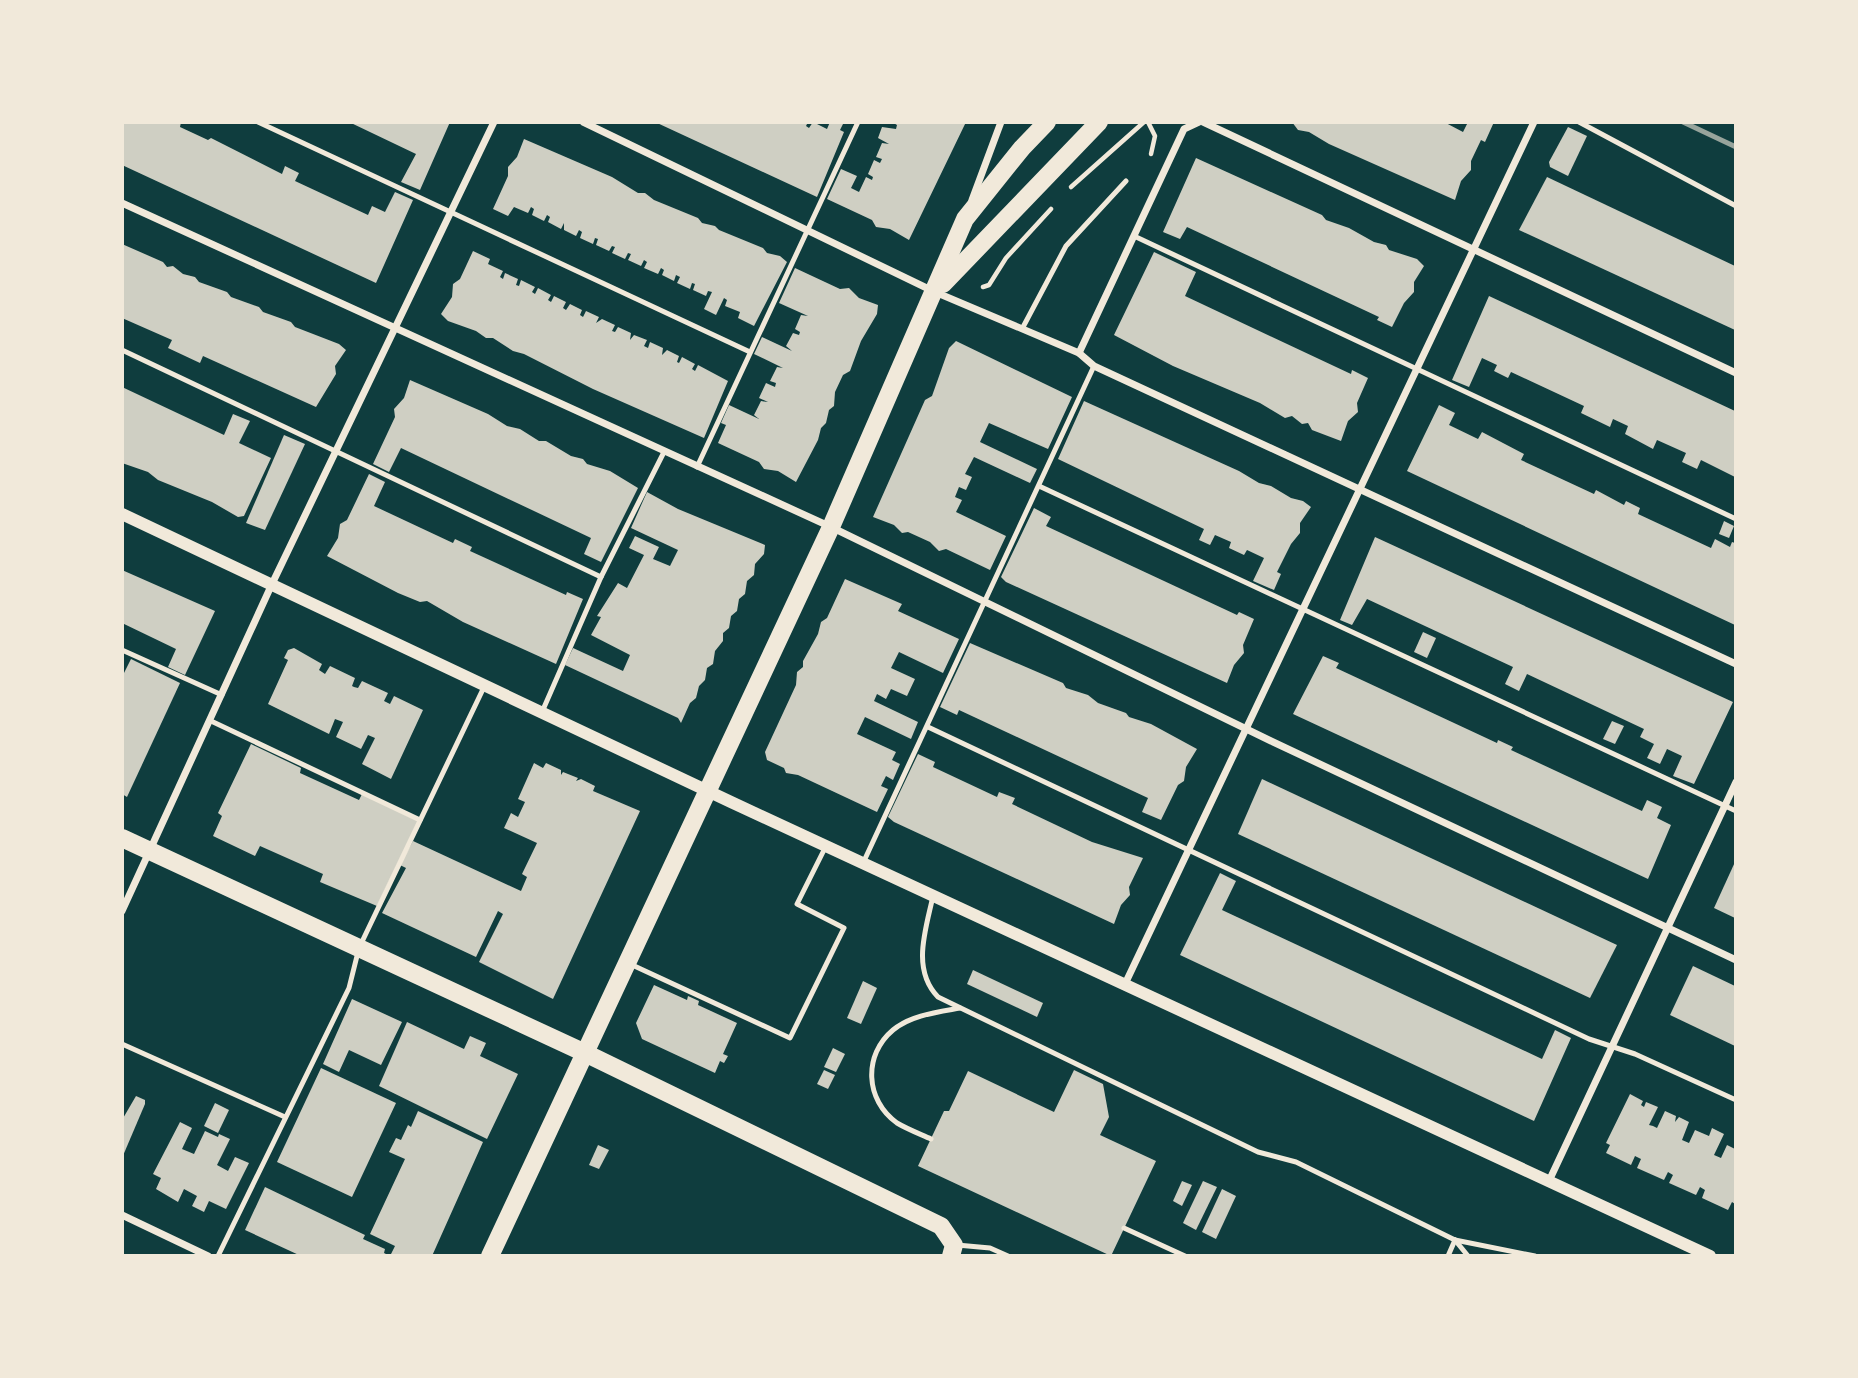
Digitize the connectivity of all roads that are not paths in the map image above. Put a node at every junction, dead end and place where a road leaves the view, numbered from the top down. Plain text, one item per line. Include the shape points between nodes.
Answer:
1 (258, 122) edge
2 (494, 122) edge
3 (583, 122) edge
4 (858, 122) edge
5 (1001, 122) edge
6 (1047, 122) edge
7 (1099, 122) edge
8 (1201, 122) edge
9 (1534, 122) edge
10 (1579, 122) edge
11 (1126, 181) dead end
12 (122, 203) edge
13 (1735, 206) edge
14 (451, 214) junction
15 (965, 219) junction
16 (807, 231) junction
17 (1135, 236) junction
18 (1474, 248) junction
19 (935, 292) junction
20 (1021, 329) junction
21 (395, 330) junction
22 (122, 350) edge
23 (751, 352) junction
24 (1079, 353) junction
25 (1094, 366) junction
26 (1416, 370) junction
27 (1735, 373) edge
28 (337, 450) junction
29 (664, 452) junction
30 (697, 467) junction
31 (1038, 486) junction
32 (1360, 488) junction
33 (122, 514) edge
34 (1735, 519) edge
35 (831, 527) junction
36 (600, 578) junction
37 (272, 584) junction
38 (985, 600) junction
39 (1302, 611) junction
40 (122, 650) edge
41 (1735, 664) edge
42 (485, 685) junction
43 (222, 695) junction
44 (541, 712) junction
45 (211, 721) junction
46 (928, 727) junction
47 (1245, 729) junction
48 (1735, 782) edge
49 (705, 790) junction
50 (1725, 806) junction
51 (1735, 811) edge
52 (420, 820) junction
53 (122, 838) edge
54 (826, 846) junction
55 (1188, 850) junction
56 (151, 851) junction
57 (863, 863) junction
58 (933, 896) junction
59 (122, 911) edge
60 (1667, 928) junction
61 (359, 948) junction
62 (1735, 960) edge
63 (626, 962) junction
64 (1125, 984) junction
65 (960, 1008) junction
66 (122, 1044) edge
67 (1611, 1048) junction
68 (585, 1053) junction
69 (1735, 1100) edge
70 (285, 1118) junction
71 (931, 1139) dead end
72 (1549, 1181) junction
73 (122, 1215) edge
74 (1124, 1227) dead end
75 (1455, 1240) junction
76 (952, 1250) edge
77 (208, 1255) edge
78 (218, 1255) edge
79 (490, 1255) edge
80 (1008, 1255) edge
81 (1185, 1255) edge
82 (1448, 1255) edge
83 (1468, 1255) edge
84 (1535, 1255) edge
85 (1710, 1255) edge

1 - 14 lane
2 - 14 street
3 - 16 street
4 - 16 lane
5 - 15 street
6 - 15 main road
7 - 19 main road
8 - 17 street via 1184,129
8 - 18 street
9 - 18 street
10 - 13 lane
11 - 20 lane via 1066,246
12 - 21 street
14 - 21 street
14 - 23 lane
15 - 19 main road
16 - 19 street
16 - 23 lane
17 - 24 street
17 - 26 lane
18 - 26 street
18 - 27 street
19 - 20 street
19 - 35 main road
20 - 24 street
21 - 28 street
21 - 29 street
22 - 28 lane
23 - 30 lane
24 - 25 street
25 - 31 lane
25 - 32 street
26 - 32 street
26 - 34 lane
28 - 36 lane
28 - 37 street
29 - 30 street
29 - 36 lane
30 - 35 street
31 - 38 lane
31 - 39 lane
32 - 39 street
32 - 41 street
33 - 37 street
35 - 38 street
35 - 49 main road
36 - 44 lane
37 - 42 street
37 - 43 street
38 - 46 lane
38 - 47 street
39 - 47 street
39 - 50 lane
40 - 43 lane
42 - 44 street
42 - 52 lane
43 - 45 street
44 - 49 street
45 - 52 lane
45 - 56 street
46 - 55 lane
46 - 57 lane
47 - 55 street
47 - 60 street
48 - 50 street
49 - 54 street
49 - 63 main road
50 - 51 lane
50 - 60 street
52 - 61 lane
53 - 56 main road
54 - 57 street
54 - 63 lane via 797,904 844,928 790,1038
55 - 64 street
55 - 67 lane
56 - 59 street
56 - 61 main road
57 - 58 street
58 - 64 street
58 - 65 lane via 922,949 924,975 938,997
60 - 62 street
60 - 67 street
61 - 68 main road
61 - 70 lane via 349,988
63 - 68 main road
64 - 72 street
65 - 71 lane via 916,1017 893,1030 874,1056 871,1083 877,1102 896,1122
65 - 75 lane via 1258,1152 1296,1162
66 - 70 lane
67 - 69 lane
67 - 72 street
68 - 76 main road via 942,1226
68 - 79 main road
70 - 78 lane
72 - 85 street
73 - 77 street
74 - 81 lane
75 - 82 lane
75 - 83 lane
75 - 84 lane
76 - 80 lane via 990,1248

